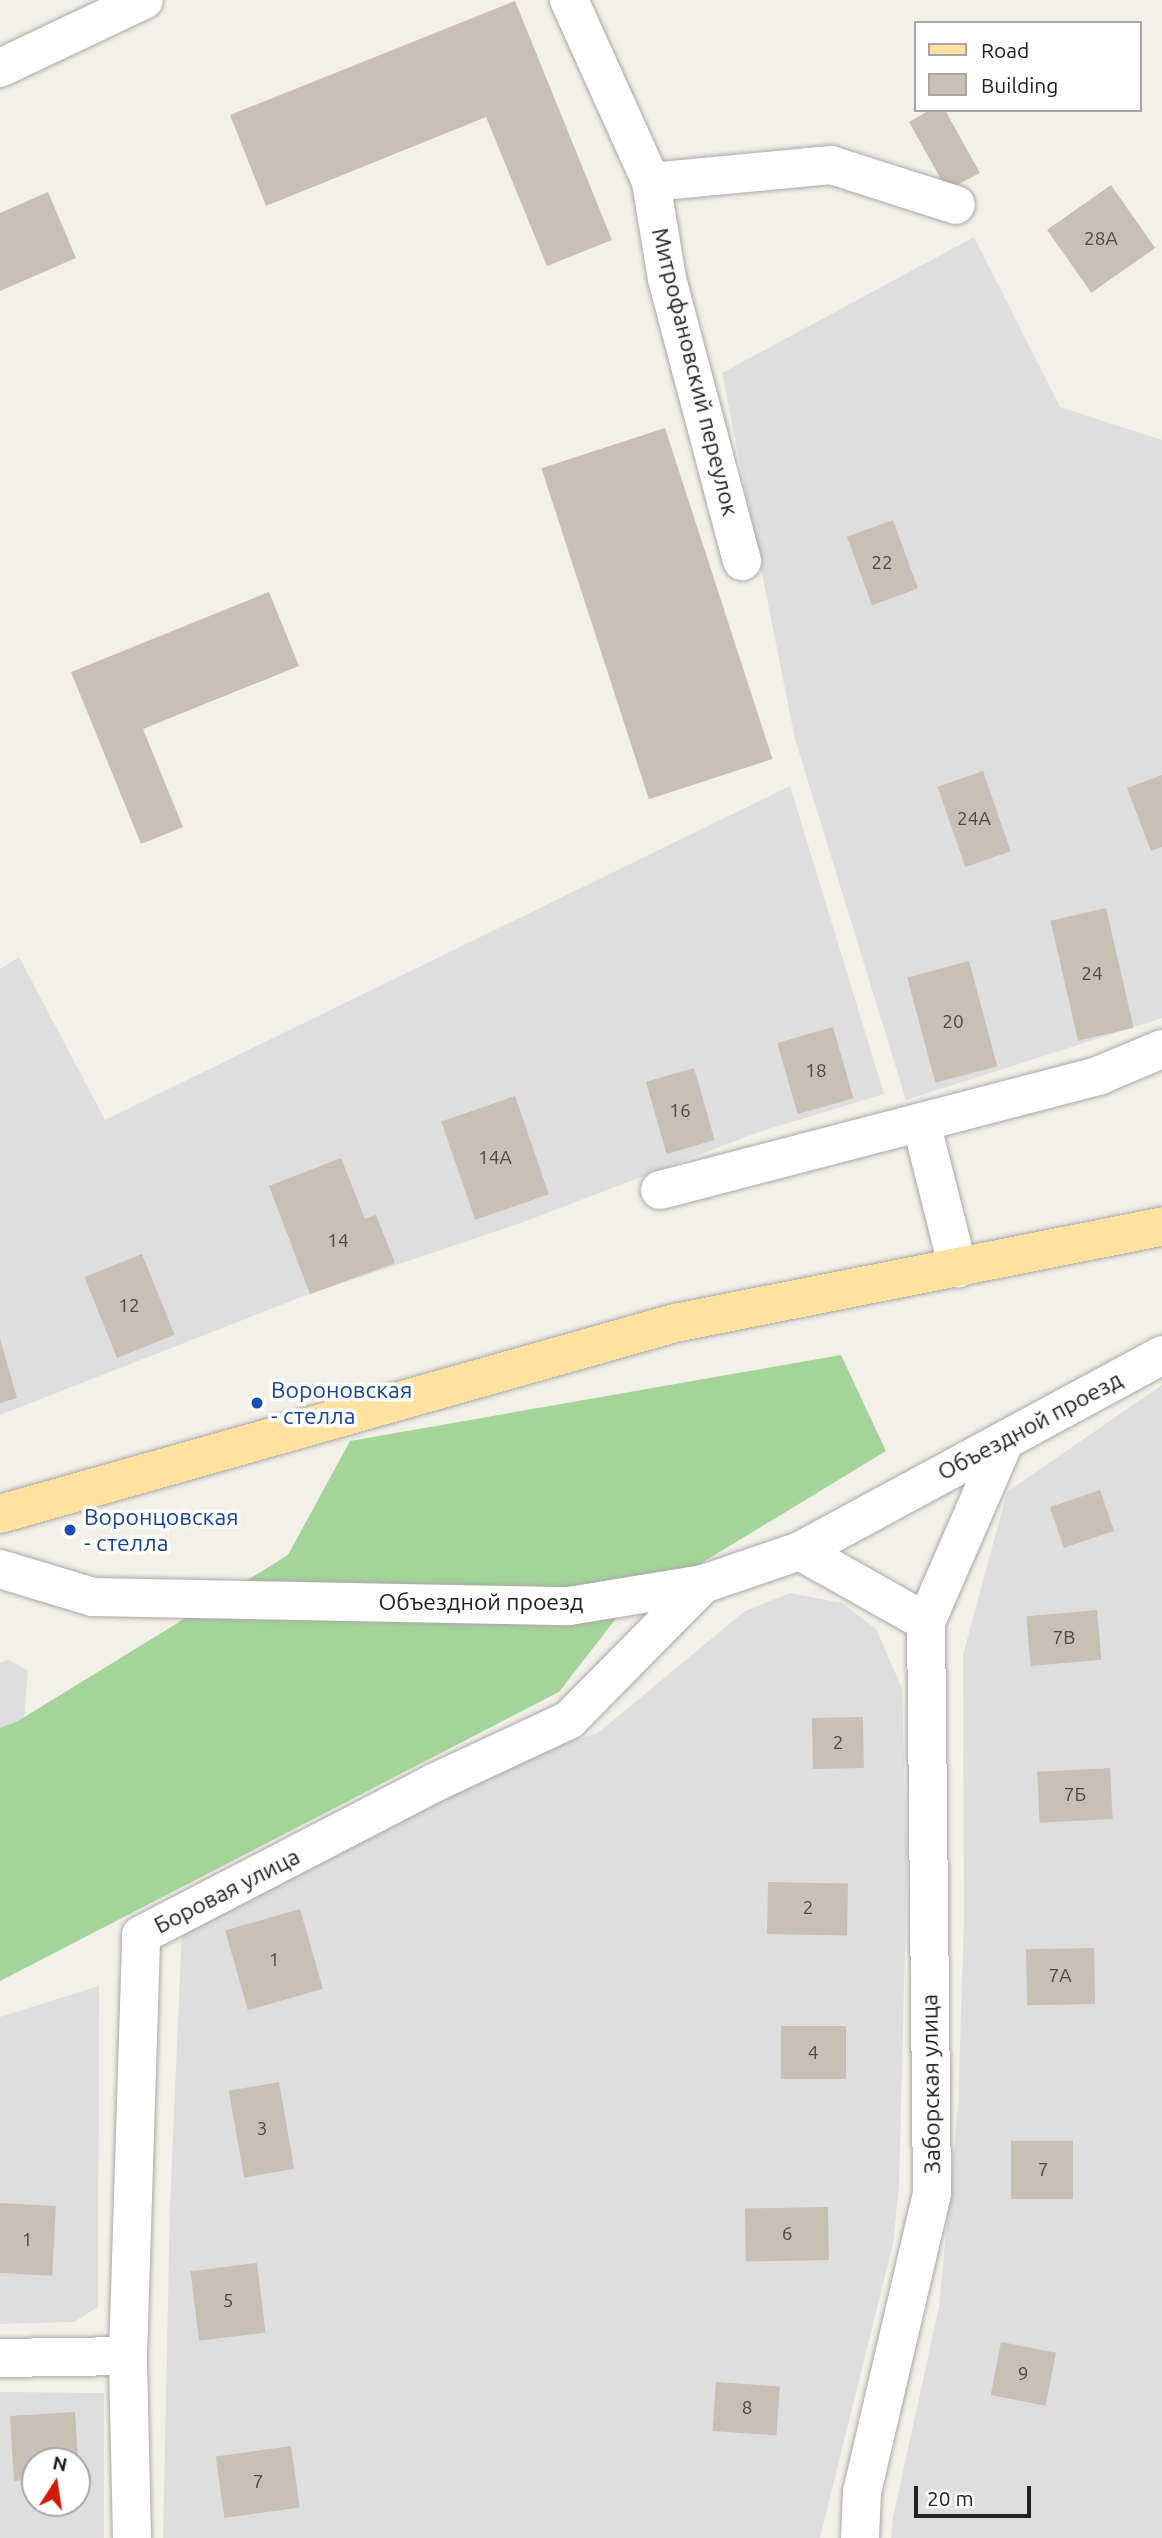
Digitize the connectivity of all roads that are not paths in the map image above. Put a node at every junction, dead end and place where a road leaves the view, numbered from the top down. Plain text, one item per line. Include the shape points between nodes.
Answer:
1 (144, 0) edge
2 (569, 0) edge
3 (0, 68) edge
4 (651, 182) junction
5 (956, 205) dead end
6 (742, 561) dead end
7 (1162, 1049) edge
8 (921, 1122) junction
9 (660, 1190) dead end
10 (1162, 1227) edge
11 (958, 1268) junction
12 (1162, 1355) edge
13 (1005, 1440) junction
14 (0, 1514) edge
15 (800, 1551) junction
16 (0, 1569) edge
17 (703, 1584) junction
18 (926, 1622) junction
19 (128, 2356) junction
20 (0, 2358) edge
21 (132, 2538) edge
22 (860, 2538) edge

1 - 3 street
2 - 4 street, Митрофановский переулок
4 - 5 street via 831,165
4 - 6 street, Митрофановский переулок via 667,279
7 - 8 street via 1100,1075
8 - 9 street
8 - 11 street
10 - 11 main road
11 - 14 main road via 675,1323
12 - 13 street, Объездной проезд
13 - 15 street, Объездной проезд
13 - 18 street
15 - 17 street, Объездной проезд
15 - 18 street
16 - 17 street, Объездной проезд via 93,1597 569,1606
17 - 19 street, Боровая улица via 569,1720 436,1782 141,1935
18 - 22 street, Заборская улица via 932,2193 862,2492
19 - 20 street
19 - 21 street, Боровая улица

